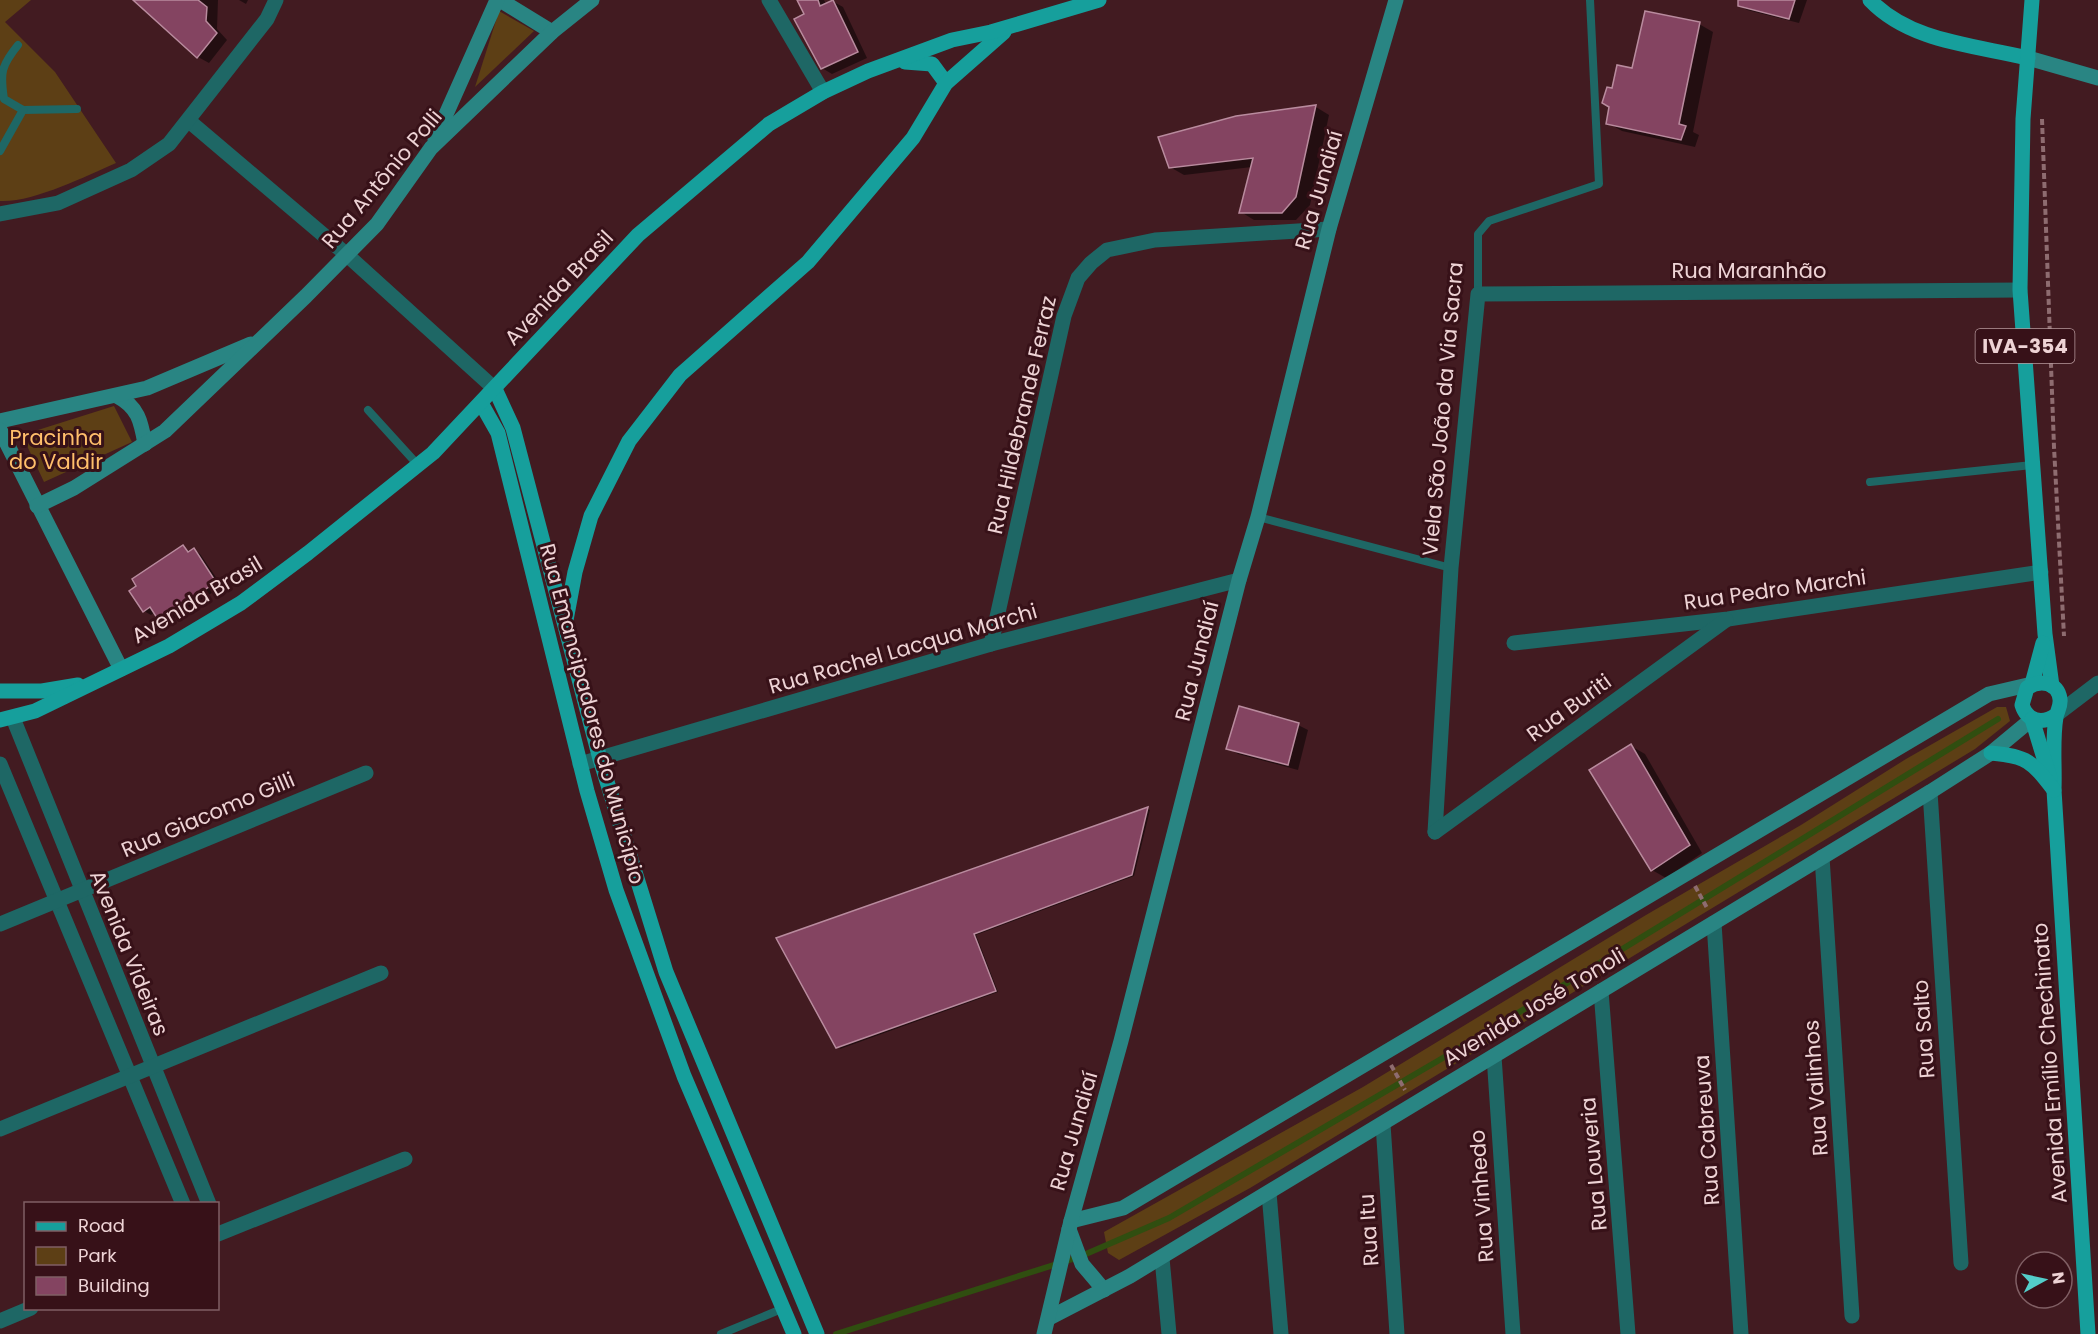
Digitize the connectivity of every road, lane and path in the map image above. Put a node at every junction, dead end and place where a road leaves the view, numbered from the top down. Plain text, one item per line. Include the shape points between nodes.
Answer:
1 (276, 0) edge
2 (498, 0) edge
3 (592, 0) edge
4 (769, 0) edge
5 (1099, 0) edge
6 (1396, 0) edge
7 (1590, 0) edge
8 (1870, 0) edge
9 (2032, 0) edge
10 (1012, 26) junction
11 (552, 32) junction
12 (18, 45) dead end
13 (2028, 58) junction
14 (896, 62) junction
15 (2098, 78) edge
16 (946, 83) junction
17 (823, 92) junction
18 (77, 109) dead end
19 (23, 110) junction
20 (189, 121) junction
21 (431, 148) junction
22 (0, 151) edge
23 (0, 214) edge
24 (1329, 229) junction
25 (347, 255) junction
26 (2020, 290) junction
27 (1478, 294) junction
28 (260, 341) junction
29 (495, 389) junction
30 (117, 396) junction
31 (481, 403) junction
32 (368, 410) dead end
33 (0, 421) edge
34 (0, 430) edge
35 (146, 444) junction
36 (418, 465) junction
37 (2032, 465) junction
38 (1870, 482) dead end
39 (37, 506) junction
40 (1258, 518) junction
41 (1451, 568) junction
42 (2041, 572) junction
43 (1239, 580) junction
44 (1728, 619) junction
45 (565, 626) junction
46 (2045, 634) junction
47 (991, 644) junction
48 (1514, 644) dead end
49 (121, 669) junction
50 (93, 683) junction
51 (2098, 683) edge
52 (2032, 684) junction
53 (2052, 686) junction
54 (5, 691) edge
55 (2056, 715) junction
56 (6, 719) edge
57 (2032, 719) junction
58 (1991, 753) junction
59 (600, 759) junction
60 (0, 764) edge
61 (580, 764) junction
62 (366, 772) dead end
63 (2054, 790) junction
64 (1930, 792) junction
65 (1435, 832) joint
66 (1822, 857) junction
67 (1693, 883) dead end
68 (81, 891) junction
69 (57, 901) junction
70 (1712, 918) junction
71 (0, 924) edge
72 (381, 973) dead end
73 (1601, 991) junction
74 (1494, 1056) junction
75 (153, 1066) junction
76 (1392, 1067) dead end
77 (130, 1076) junction
78 (1409, 1097) dead end
79 (1383, 1124) junction
80 (0, 1129) edge
81 (405, 1159) dead end
82 (1269, 1192) junction
83 (183, 1202) edge
84 (209, 1202) edge
85 (219, 1230) edge
86 (1070, 1234) junction
87 (1162, 1257) junction
88 (1961, 1263) dead end
89 (1104, 1290) junction
90 (784, 1308) junction
91 (27, 1310) edge
92 (1852, 1316) dead end
93 (1049, 1318) junction
94 (0, 1321) edge
95 (721, 1334) edge
96 (794, 1334) edge
97 (817, 1334) edge
98 (1044, 1334) edge
99 (1169, 1334) edge
100 (1281, 1334) edge
101 (1397, 1334) edge
102 (1513, 1334) edge
103 (1628, 1334) edge
104 (1741, 1334) edge
105 (2088, 1334) edge

1 - 20 street via 267,19
2 - 11 main road
2 - 21 main road
3 - 11 main road, Rua Antônio Polli
4 - 17 street
5 - 10 main road, Avenida Brasil
6 - 24 main road, Rua Jundiaí
7 - 27 lane, Viela São João da Via Sacra via 1599,184 1489,220 1478,234
8 - 13 main road via 1882,13 1911,31
9 - 13 main road
10 - 14 main road, Avenida Brasil via 952,40
10 - 16 main road, Rua Emancipadores do Município
11 - 21 main road, Rua Antônio Polli
12 - 19 lane via 3,63 1,82 4,99
13 - 15 main road
13 - 26 main road, IVA-354
14 - 16 main road via 932,64
14 - 17 main road, Avenida Brasil
16 - 45 main road, Rua Emancipadores do Município via 913,138 808,262 680,375 629,441 591,516
17 - 29 main road, Avenida Brasil via 769,124 638,235
18 - 19 lane
19 - 22 lane
20 - 23 street via 169,144 131,170 58,203
20 - 25 street
21 - 25 main road, Rua Antônio Polli via 377,224
24 - 40 main road, Rua Jundiaí
24 - 47 street, Rua Hildebrande Ferraz via 1155,240 1107,250 1078,278 1064,316
25 - 28 main road, Rua Antônio Polli
25 - 29 street
26 - 27 street, Rua Maranhão
26 - 37 main road, IVA-354
27 - 41 street, Viela São João da Via Sacra
28 - 30 main road, Rua Antônio Polli via 147,388
28 - 35 main road, Rua Antônio Polli via 165,431
29 - 31 main road, Avenida Brasil
29 - 45 main road, Rua Emancipadores do Município via 513,428
30 - 33 main road, Rua Antônio Polli
30 - 35 main road via 130,403
31 - 36 main road, Avenida Brasil
31 - 61 main road, Rua Emancipadores do Município via 498,434
32 - 36 lane
34 - 39 main road
35 - 39 main road, Rua Antônio Polli
36 - 49 main road, Avenida Brasil via 241,603
37 - 38 lane
37 - 42 main road, IVA-354
39 - 49 main road
40 - 41 lane
40 - 43 main road, Rua Jundiaí
41 - 65 street, Viela São João da Via Sacra
42 - 44 street, Rua Pedro Marchi
42 - 46 main road, IVA-354
43 - 47 street, Rua Rachel Lacqua Marchi
43 - 86 main road, Rua Jundiaí
44 - 48 street, Rua Pedro Marchi
44 - 65 street, Rua Buriti
45 - 59 main road, Rua Emancipadores do Município
46 - 52 main road, IVA-354
46 - 53 main road, IVA-354
47 - 59 street, Rua Rachel Lacqua Marchi
49 - 50 main road, Avenida Brasil
50 - 54 main road, Avenida Brasil via 42,691
50 - 56 main road, Avenida Brasil via 35,711
51 - 55 street
52 - 53 main road via 2043,682
52 - 57 main road via 2024,693 2022,705
52 - 86 main road, Avenida José Tonoli via 1989,694 1124,1208
53 - 55 main road via 2061,703
54 - 56 main road via 15,705
55 - 57 main road via 2044,721
55 - 63 main road, Avenida Emílio Chechinato
56 - 68 street, Avenida Videiras
57 - 58 main road, Avenida José Tonoli
57 - 63 main road, Avenida Emílio Chechinato
58 - 63 main road via 2018,755 2035,766
58 - 64 main road, Avenida José Tonoli
59 - 61 street, Rua Rachel Lacqua Marchi
59 - 97 main road, Rua Emancipadores do Município via 666,972
60 - 69 street
61 - 90 main road, Rua Emancipadores do Município via 616,890 680,1066
62 - 68 street, Rua Giacomo Gilli
63 - 105 main road, Avenida Emílio Chechinato
64 - 66 main road, Avenida José Tonoli
64 - 88 street, Rua Salto
66 - 70 main road, Avenida José Tonoli
66 - 92 street, Rua Valinhos
67 - 70 path
68 - 69 street, Rua Giacomo Gilli
68 - 75 street, Avenida Videiras
69 - 71 street, Rua Giacomo Gilli
69 - 77 street
70 - 73 main road, Avenida José Tonoli
70 - 104 street, Rua Cabreuva
72 - 75 street
73 - 74 main road, Avenida José Tonoli
73 - 103 street, Rua Louveria
74 - 79 main road, Avenida José Tonoli
74 - 102 street, Rua Vinhedo
75 - 77 street
75 - 84 street, Avenida Videiras
76 - 78 path
77 - 80 street
77 - 83 street
79 - 82 main road, Avenida José Tonoli
79 - 101 street, Rua Itu
81 - 85 street
82 - 87 main road, Avenida José Tonoli
82 - 100 street
86 - 89 main road via 1082,1264
86 - 93 main road, Rua Jundiaí
87 - 89 main road, Avenida José Tonoli
87 - 99 street
89 - 93 main road, Avenida José Tonoli
90 - 95 lane
90 - 96 main road, Rua Emancipadores do Município
91 - 94 street
93 - 98 main road, Rua Jundiaí

